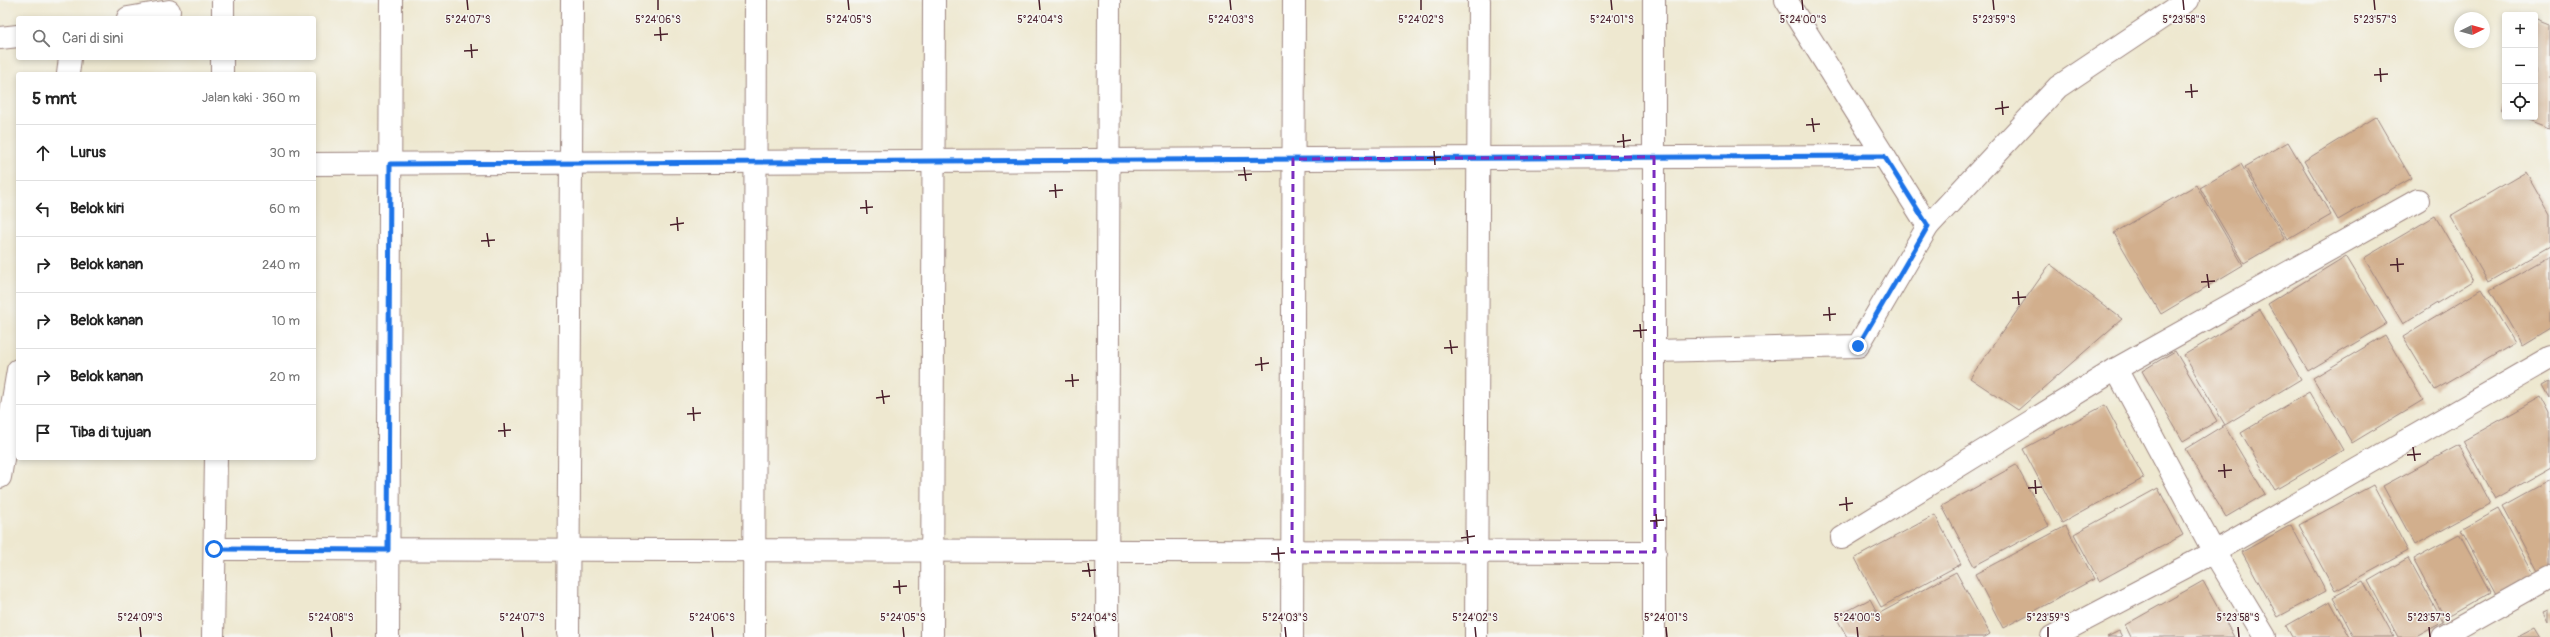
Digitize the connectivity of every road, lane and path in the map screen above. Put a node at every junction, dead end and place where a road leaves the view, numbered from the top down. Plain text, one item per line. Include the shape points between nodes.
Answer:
1 (223, 0) edge
2 (391, 0) edge
3 (572, 0) edge
4 (756, 0) edge
5 (934, 0) edge
6 (1109, 0) edge
7 (1294, 0) edge
8 (1479, 0) edge
9 (1654, 0) edge
10 (1786, 0) edge
11 (2188, 0) edge
12 (170, 11) dead end
13 (140, 16) edge
14 (223, 16) edge
15 (16, 36) edge
16 (0, 38) edge
17 (70, 60) edge
18 (222, 60) edge
19 (68, 72) edge
20 (222, 72) edge
21 (1884, 156) junction
22 (1654, 157) junction
23 (1478, 158) junction
24 (1293, 159) junction
25 (1109, 160) junction
26 (934, 161) junction
27 (756, 162) junction
28 (571, 163) junction
29 (316, 164) edge
30 (390, 164) junction
31 (2418, 200) dead end
32 (1928, 226) junction
33 (1655, 351) junction
34 (2550, 358) edge
35 (2116, 369) junction
36 (16, 382) edge
37 (216, 460) edge
38 (0, 477) edge
39 (1842, 538) dead end
40 (214, 549) junction
41 (388, 550) junction
42 (568, 550) junction
43 (754, 550) junction
44 (932, 551) junction
45 (1107, 551) junction
46 (1292, 552) junction
47 (1476, 552) junction
48 (1655, 552) junction
49 (2214, 552) junction
50 (2550, 577) edge
51 (568, 633) dead end
52 (213, 637) edge
53 (388, 637) edge
54 (754, 637) edge
55 (932, 637) edge
56 (1107, 637) edge
57 (1292, 637) edge
58 (1476, 637) edge
59 (1654, 637) edge
60 (2052, 637) edge
61 (2265, 637) edge
62 (2443, 637) edge

1 - 14 street
2 - 30 street
3 - 28 street
4 - 27 street
5 - 26 street
6 - 25 street
7 - 24 street
8 - 23 street
9 - 22 street
10 - 21 street
11 - 32 street via 2058,88
12 - 13 street
15 - 16 street
17 - 19 street
18 - 20 street
21 - 22 street
21 - 32 street
22 - 23 street
22 - 33 street
23 - 24 street
23 - 47 street
24 - 25 street
24 - 46 street
25 - 26 street
25 - 45 street
26 - 27 street
26 - 44 street
27 - 28 street
27 - 43 street
28 - 30 street
28 - 42 street
29 - 30 street
30 - 41 street
31 - 35 street
32 - 33 street via 1858,346
33 - 48 street
34 - 49 street
35 - 39 street
35 - 49 street
36 - 38 street
37 - 40 street
40 - 41 street
40 - 52 street
41 - 42 street
41 - 53 street
42 - 43 street
42 - 51 street
43 - 44 street
43 - 54 street
44 - 45 street
44 - 55 street
45 - 46 street
45 - 56 street
46 - 47 street
46 - 57 street
47 - 48 street
47 - 58 street
48 - 59 street
49 - 60 street
49 - 61 street
50 - 62 street

